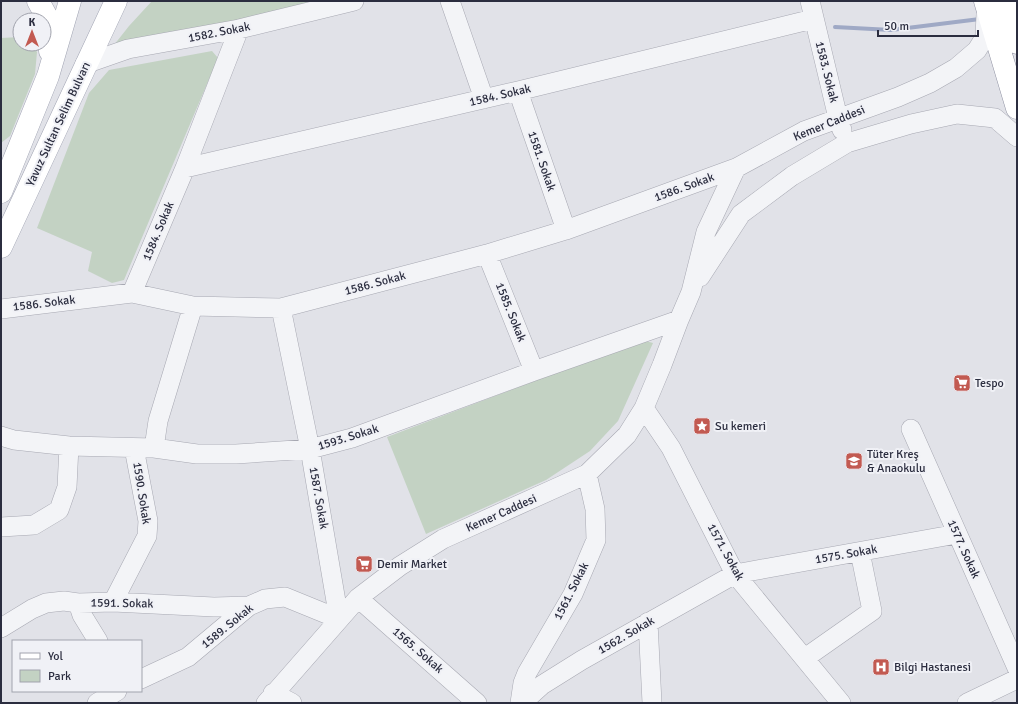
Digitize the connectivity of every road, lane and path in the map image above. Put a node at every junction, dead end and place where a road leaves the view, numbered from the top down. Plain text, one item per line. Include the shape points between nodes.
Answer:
1 (38, 1) edge
2 (70, 1) edge
3 (116, 1) edge
4 (128, 1) edge
5 (354, 1) edge
6 (450, 1) edge
7 (992, 3) edge
8 (812, 10) edge
9 (239, 28) junction
10 (100, 34) junction
11 (1017, 43) edge
12 (86, 64) junction
13 (48, 76) junction
14 (518, 91) junction
15 (484, 99) junction
16 (1017, 108) edge
17 (838, 118) junction
18 (1017, 137) edge
19 (847, 143) junction
20 (185, 168) junction
21 (736, 168) junction
22 (3, 184) edge
23 (566, 230) junction
24 (1, 247) edge
25 (487, 254) junction
26 (690, 292) junction
27 (132, 293) junction
28 (193, 306) junction
29 (281, 308) junction
30 (1, 309) edge
31 (679, 320) junction
32 (534, 371) junction
33 (644, 408) junction
34 (911, 429) dead end
35 (1, 436) edge
36 (69, 446) junction
37 (134, 448) junction
38 (154, 448) junction
39 (310, 449) junction
40 (587, 474) junction
41 (1, 527) edge
42 (957, 534) junction
43 (860, 552) junction
44 (735, 574) junction
45 (358, 598) junction
46 (113, 602) junction
47 (78, 603) junction
48 (249, 606) junction
49 (339, 619) junction
50 (648, 622) junction
51 (1, 628) edge
52 (97, 640) edge
53 (805, 658) junction
54 (1017, 668) edge
55 (142, 679) edge
56 (1017, 679) edge
57 (115, 692) edge
58 (269, 698) edge
59 (97, 703) edge
60 (292, 703) edge
61 (477, 703) edge
62 (521, 703) edge
63 (652, 703) edge
64 (841, 703) edge
65 (967, 703) edge

1 - 13 main road via 49,22
2 - 13 main road, Yavuz Sultan Selim Bulvarı
3 - 10 main road, Yavuz Sultan Selim Bulvarı
4 - 10 main road
5 - 9 street, 1582. Sokak
6 - 15 street
7 - 11 main road
7 - 16 main road
7 - 17 street, Kemer Caddesi via 986,37 956,68 930,84
8 - 14 street, 1584. Sokak
8 - 17 street, 1583. Sokak
9 - 12 street, 1582. Sokak via 128,49
9 - 20 street, 1584. Sokak
10 - 12 main road, Yavuz Sultan Selim Bulvarı
12 - 24 main road, Yavuz Sultan Selim Bulvarı
13 - 22 main road, Yavuz Sultan Selim Bulvarı
14 - 15 street, 1584. Sokak
14 - 23 street, 1581. Sokak
15 - 20 street, 1584. Sokak
17 - 19 street, 1583. Sokak
17 - 21 street, Kemer Caddesi via 804,131
18 - 19 street, Kemer Caddesi via 995,118 957,114
19 - 26 street, Kemer Caddesi via 792,176 741,214
20 - 27 street, 1584. Sokak
21 - 23 street, 1586. Sokak
21 - 26 street, Kemer Caddesi via 706,232
23 - 25 street, 1586. Sokak
25 - 29 street, 1586. Sokak
25 - 32 street, 1585. Sokak
26 - 31 street, Kemer Caddesi
27 - 28 street, 1586. Sokak
27 - 30 street, 1586. Sokak
28 - 29 street, 1586. Sokak
28 - 38 street, 1590. Sokak via 158,421
29 - 39 street, 1587. Sokak
31 - 32 street, 1593. Sokak
31 - 33 street, Kemer Caddesi
32 - 39 street, 1593. Sokak via 352,438
33 - 40 street, Kemer Caddesi via 627,435
33 - 44 street, 1571. Sokak via 671,448
34 - 42 street, 1577. Sokak
35 - 36 street, 1593. Sokak via 14,440
36 - 37 street, 1593. Sokak
36 - 41 street via 67,487 59,510 34,525
37 - 38 street, 1593. Sokak
37 - 46 street, 1590. Sokak via 148,521 147,536
38 - 39 street, 1593. Sokak via 196,454
39 - 49 street, 1587. Sokak
40 - 45 street, Kemer Caddesi via 443,539 400,566
40 - 62 street, 1561. Sokak via 595,509 596,540 573,594 527,673
42 - 43 street, 1575. Sokak
42 - 54 street, 1577. Sokak
43 - 44 street, 1575. Sokak
43 - 53 street via 872,612
44 - 50 street, 1562. Sokak
44 - 53 street, 1571. Sokak
45 - 49 street, Kemer Caddesi
45 - 61 street, 1565. Sokak
46 - 47 street, 1591. Sokak
46 - 48 street, 1591. Sokak via 214,607
47 - 51 street, 1591. Sokak via 46,603
47 - 52 street via 82,615
48 - 49 street, 1589. Sokak via 266,599 285,597
48 - 55 street, 1589. Sokak via 188,657
49 - 58 street, Kemer Caddesi
50 - 62 street, 1562. Sokak via 542,685
50 - 63 street
53 - 64 street, 1571. Sokak
56 - 65 street
57 - 59 street
58 - 60 street

